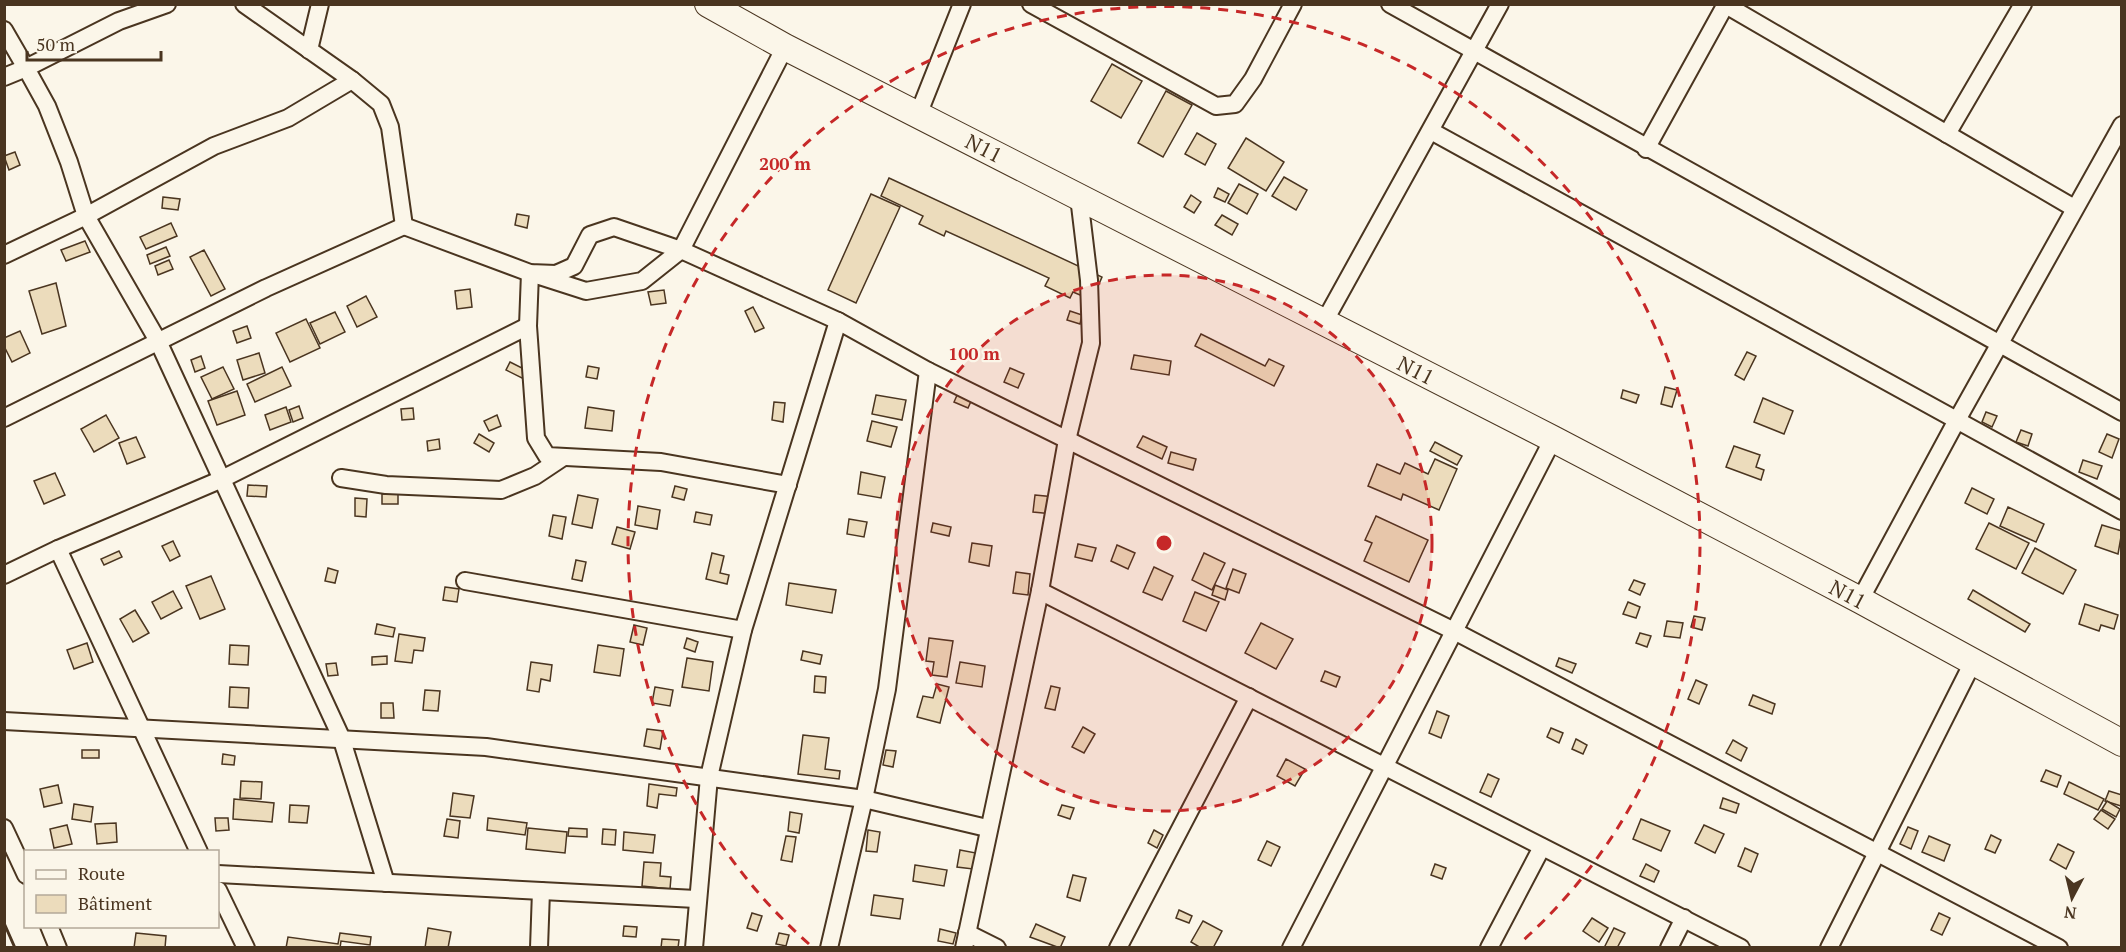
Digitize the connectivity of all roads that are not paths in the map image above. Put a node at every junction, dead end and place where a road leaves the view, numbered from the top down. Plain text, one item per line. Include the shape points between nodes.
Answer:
1 (167, 4) edge
2 (244, 4) edge
3 (320, 4) edge
4 (708, 4) edge
5 (962, 4) edge
6 (1030, 4) edge
7 (1293, 4) edge
8 (1390, 4) edge
9 (1500, 4) edge
10 (2023, 4) edge
11 (1726, 5) edge
12 (4, 30) edge
13 (785, 47) junction
14 (309, 50) junction
15 (1475, 50) junction
16 (26, 68) junction
17 (4, 77) edge
18 (352, 80) junction
19 (918, 115) junction
20 (2121, 125) edge
21 (1431, 131) junction
22 (1947, 134) junction
23 (1646, 149) junction
24 (1079, 197) junction
25 (2074, 208) junction
26 (86, 216) junction
27 (404, 226) junction
28 (681, 250) junction
29 (4, 255) edge
30 (530, 273) junction
31 (838, 321) junction
32 (1323, 324) junction
33 (528, 326) junction
34 (158, 341) junction
35 (1999, 344) junction
36 (928, 371) junction
37 (2121, 412) edge
38 (4, 418) edge
39 (1957, 420) junction
40 (1553, 439) junction
41 (1067, 440) junction
42 (562, 458) junction
43 (341, 478) dead end
44 (220, 480) junction
45 (788, 485) junction
46 (2121, 511) edge
47 (58, 549) junction
48 (4, 575) edge
49 (465, 581) dead end
50 (1040, 591) junction
51 (1860, 600) junction
52 (743, 630) junction
53 (1454, 631) junction
54 (1973, 662) junction
55 (1249, 697) junction
56 (4, 721) edge
57 (140, 727) junction
58 (341, 737) junction
59 (2121, 743) edge
60 (1385, 766) junction
61 (709, 777) junction
62 (864, 800) junction
63 (4, 828) edge
64 (987, 828) junction
65 (1542, 847) junction
66 (198, 850) edge
67 (1876, 853) junction
68 (24, 871) edge
69 (219, 874) edge
70 (386, 883) junction
71 (541, 891) junction
72 (219, 892) edge
73 (696, 899) junction
74 (1684, 918) junction
75 (49, 928) edge
76 (966, 940) edge
77 (58, 948) edge
78 (246, 948) edge
79 (539, 948) edge
80 (694, 948) edge
81 (829, 948) edge
82 (997, 948) edge
83 (1118, 948) edge
84 (1291, 948) edge
85 (1489, 948) edge
86 (1669, 948) edge
87 (1741, 948) edge
88 (1828, 948) edge
89 (2059, 948) edge

1 - 16 street via 119,21
2 - 14 street
3 - 14 street
4 - 13 main road, N11
5 - 19 street
6 - 7 street via 1216,106 1235,104 1254,79
8 - 15 street
9 - 15 street
10 - 22 street
11 - 22 street
11 - 23 street
12 - 16 street
13 - 19 main road, N11
13 - 28 street
14 - 18 street
15 - 21 street
15 - 23 street
16 - 17 street
16 - 26 street via 47,106
18 - 26 street via 288,118 214,146
18 - 27 street via 381,104 390,127
19 - 24 main road, N11
20 - 25 street
21 - 32 street
21 - 39 street
22 - 25 street
23 - 35 street
24 - 32 main road, N11
24 - 41 street via 1089,280 1091,343
25 - 35 street
26 - 29 street
26 - 34 street
27 - 30 street
27 - 34 street
28 - 30 street via 642,281 586,291
28 - 30 street via 614,227 590,235 574,266 556,274
28 - 31 street
30 - 33 street
31 - 36 street
31 - 45 street
32 - 40 main road, N11
33 - 42 street via 536,438 547,456
33 - 44 street
34 - 38 street
34 - 44 street
35 - 37 street
35 - 39 street
36 - 41 street
36 - 62 street via 887,690
39 - 46 street
39 - 51 street
40 - 51 main road, N11
40 - 53 street
41 - 50 street
41 - 53 street
42 - 43 street via 536,476 501,490 386,485
42 - 45 street via 662,462
44 - 47 street
44 - 58 street
45 - 52 street
47 - 48 street
47 - 57 street
49 - 52 street
50 - 55 street
50 - 64 street
51 - 54 main road, N11
52 - 61 street
53 - 60 street
53 - 67 street
54 - 59 main road, N11
54 - 67 street
55 - 60 street
55 - 83 street
56 - 57 street
57 - 58 street
57 - 66 street
58 - 61 street via 486,747
58 - 70 street
60 - 65 street
60 - 84 street
61 - 62 street
61 - 73 street
62 - 64 street
62 - 81 street
63 - 68 street
64 - 76 street
65 - 74 street
65 - 85 street
67 - 88 street
67 - 89 street
69 - 70 street
70 - 71 street
71 - 73 street
71 - 79 street
72 - 78 street
73 - 80 street
74 - 86 street
74 - 87 street
75 - 77 street
76 - 82 street

